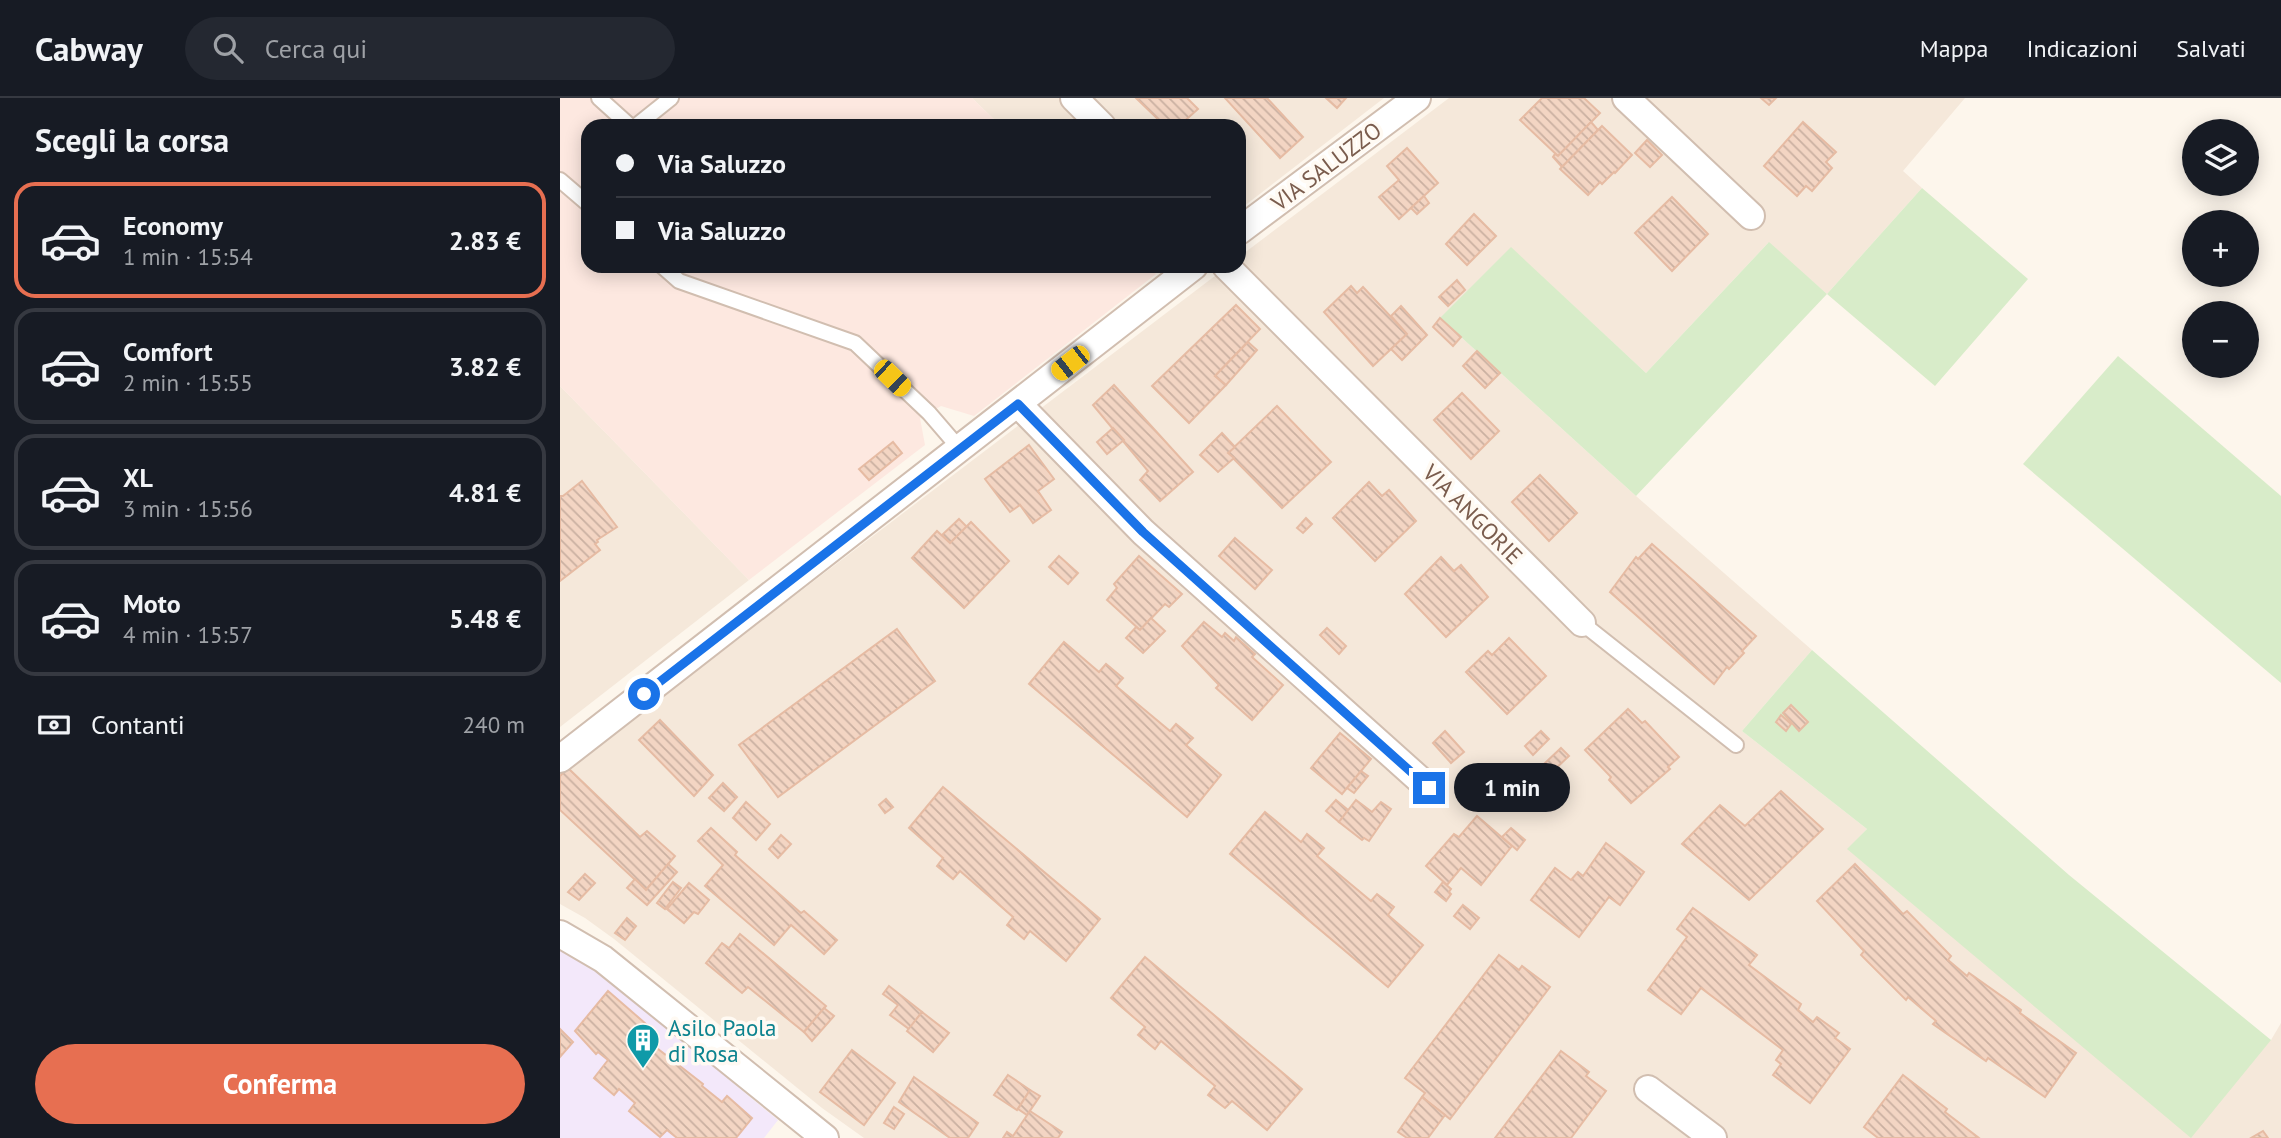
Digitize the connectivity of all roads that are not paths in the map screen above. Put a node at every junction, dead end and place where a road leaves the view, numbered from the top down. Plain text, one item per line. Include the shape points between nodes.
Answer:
1 (599, 98) edge
2 (671, 98) edge
3 (1074, 98) edge
4 (1626, 98) edge
5 (1414, 99) edge
6 (622, 119) edge
7 (645, 119) edge
8 (1095, 119) edge
9 (560, 180) edge
10 (581, 198) edge
11 (1751, 216) dead end
12 (1246, 226) edge
13 (670, 273) edge
14 (1185, 273) edge
15 (1233, 273) edge
16 (1018, 404) junction
17 (960, 449) junction
18 (1581, 623) joint
19 (1736, 746) dead end
20 (560, 759) edge
21 (1429, 788) dead end
22 (560, 934) edge
23 (1648, 1089) dead end
24 (810, 1134) edge
25 (1713, 1138) edge

1 - 6 lane
2 - 7 lane
3 - 8 street
4 - 11 street
5 - 12 street, VIA SALUZZO
9 - 10 lane
13 - 17 lane via 679,281 855,343
14 - 16 street
15 - 18 street, VIA ANGORIE
16 - 17 street
16 - 21 street via 1143,532
17 - 20 street
18 - 19 lane, VIA ANGORIE
22 - 24 street via 603,960
23 - 25 street

